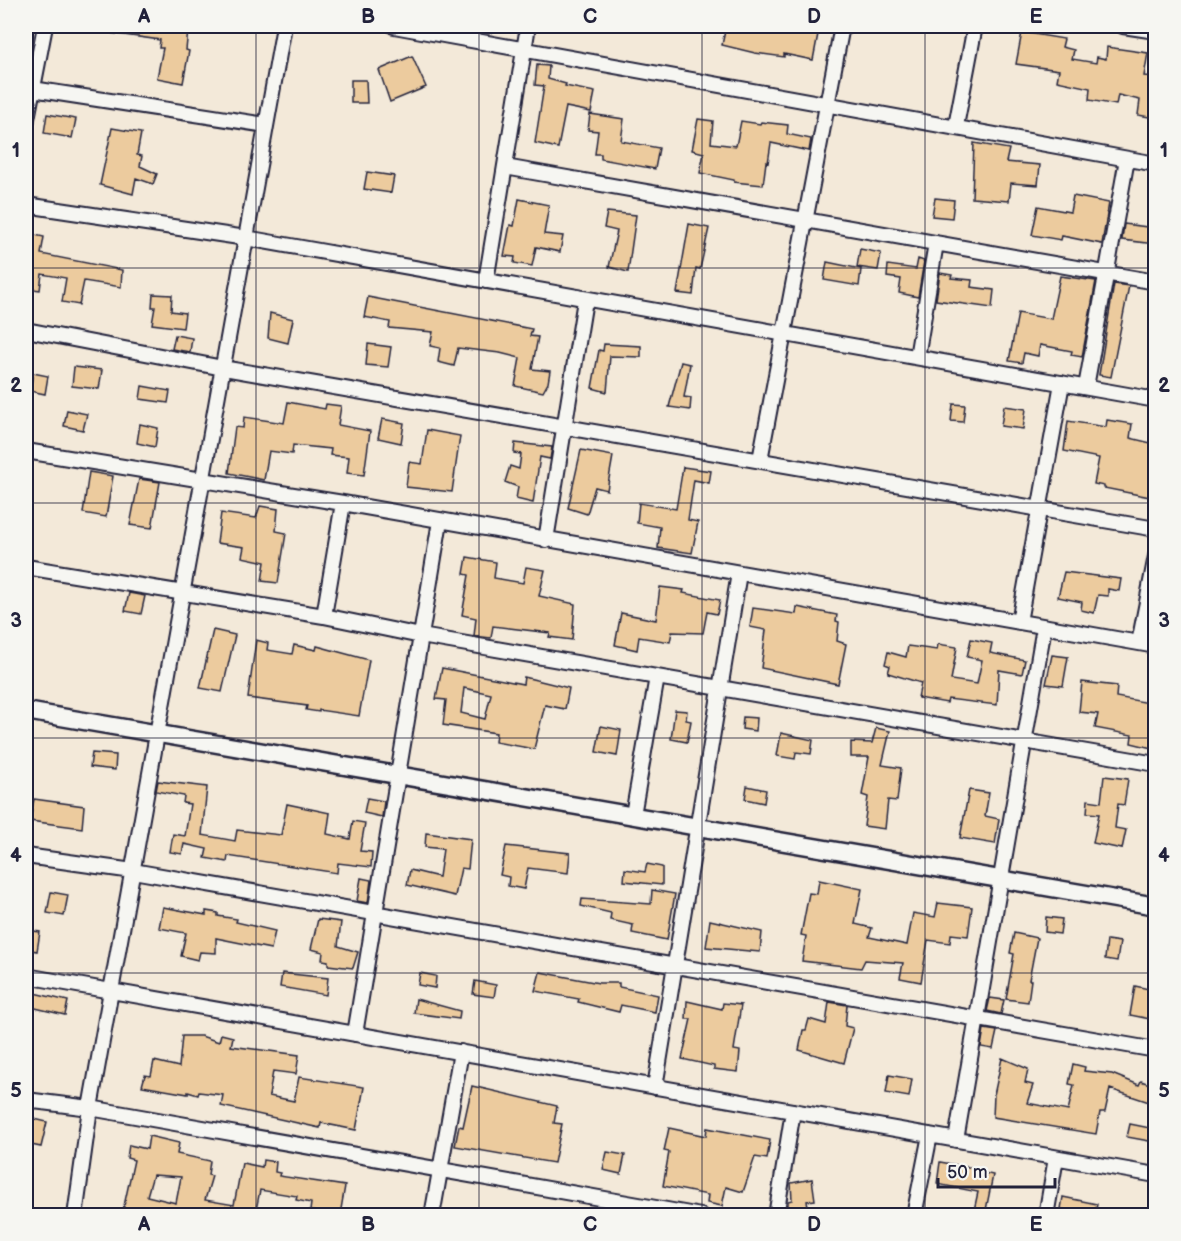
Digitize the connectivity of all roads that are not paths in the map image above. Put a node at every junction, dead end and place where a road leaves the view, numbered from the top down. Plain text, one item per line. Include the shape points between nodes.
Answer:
1 (45, 26) edge
2 (284, 26) edge
3 (394, 26) edge
4 (528, 26) edge
5 (842, 26) edge
6 (975, 26) edge
7 (1123, 26) edge
8 (1155, 31) edge
9 (523, 48) junction
10 (29, 89) edge
11 (828, 104) junction
12 (26, 124) edge
13 (266, 125) junction
14 (956, 126) junction
15 (1127, 159) junction
16 (1155, 164) edge
17 (505, 167) junction
18 (26, 205) edge
19 (805, 220) junction
20 (246, 238) junction
21 (936, 243) junction
22 (1105, 273) junction
23 (486, 281) junction
24 (1155, 282) edge
25 (585, 300) junction
26 (26, 330) edge
27 (783, 334) junction
28 (917, 357) junction
29 (223, 368) junction
30 (1062, 383) junction
31 (1086, 387) junction
32 (1155, 400) edge
33 (565, 427) junction
34 (26, 451) edge
35 (760, 460) junction
36 (203, 480) junction
37 (343, 503) junction
38 (1040, 507) junction
39 (440, 521) junction
40 (1155, 529) edge
41 (546, 540) junction
42 (1155, 556) edge
43 (26, 567) edge
44 (739, 573) junction
45 (183, 595) junction
46 (324, 616) junction
47 (1019, 622) junction
48 (1044, 627) junction
49 (421, 636) junction
50 (1139, 643) junction
51 (1155, 646) edge
52 (657, 677) junction
53 (720, 689) junction
54 (26, 711) edge
55 (158, 732) junction
56 (1024, 741) junction
57 (1155, 764) edge
58 (398, 774) junction
59 (633, 815) junction
60 (698, 826) junction
61 (26, 856) edge
62 (133, 871) junction
63 (1000, 880) junction
64 (1155, 906) edge
65 (376, 913) junction
66 (675, 966) junction
67 (26, 976) edge
68 (111, 990) junction
69 (977, 1018) junction
70 (355, 1034) junction
71 (1155, 1050) edge
72 (461, 1052) junction
73 (655, 1087) junction
74 (26, 1100) edge
75 (90, 1108) junction
76 (793, 1111) junction
77 (930, 1135) junction
78 (956, 1140) junction
79 (1056, 1158) junction
80 (441, 1170) junction
81 (1155, 1175) edge
82 (75, 1215) edge
83 (432, 1215) edge
84 (701, 1215) edge
85 (776, 1215) edge
86 (914, 1215) edge
87 (1046, 1215) edge

1 - 10 street
2 - 13 street
3 - 9 street
4 - 9 street
5 - 11 street
6 - 14 street
7 - 8 street
9 - 11 street
9 - 17 street
10 - 12 street
10 - 13 street
11 - 14 street
11 - 19 street
13 - 20 street
14 - 15 street
15 - 16 street
15 - 22 street
17 - 19 street
17 - 23 street
18 - 20 street
19 - 21 street
19 - 27 street
20 - 23 street
20 - 29 street
21 - 22 street
21 - 28 street
22 - 24 street
22 - 31 street
23 - 25 street
25 - 27 street
25 - 33 street
26 - 29 street
27 - 28 street
27 - 35 street
28 - 30 street
29 - 33 street
29 - 36 street
30 - 31 street
30 - 38 street
31 - 32 street
33 - 35 street
33 - 41 street
34 - 36 street
35 - 38 street
36 - 37 street
36 - 45 street
37 - 39 street
37 - 46 street
38 - 40 street
38 - 47 street
39 - 41 street
39 - 49 street
41 - 44 street
42 - 50 street
43 - 45 street
44 - 47 street
44 - 53 street
45 - 46 street
45 - 55 street
46 - 49 street
47 - 48 street
48 - 50 street
48 - 56 street
49 - 52 street
49 - 58 street
50 - 51 street
52 - 53 street
52 - 59 street
53 - 56 street
53 - 60 street
54 - 55 street
55 - 58 street
55 - 62 street
56 - 57 street
56 - 63 street
58 - 59 street
58 - 65 street
59 - 60 street
60 - 63 street
60 - 66 street
61 - 62 street
62 - 65 street
62 - 68 street
63 - 64 street
63 - 69 street
65 - 66 street
65 - 70 street
66 - 69 street
66 - 73 street
67 - 68 street
68 - 70 street
68 - 75 street
69 - 71 street
69 - 78 street
70 - 72 street
72 - 73 street
72 - 80 street
73 - 76 street
74 - 75 street
75 - 80 street
75 - 82 street
76 - 77 street
76 - 85 street
77 - 78 street
77 - 86 street
78 - 79 street
79 - 81 street
79 - 87 street
80 - 83 street
80 - 84 street

